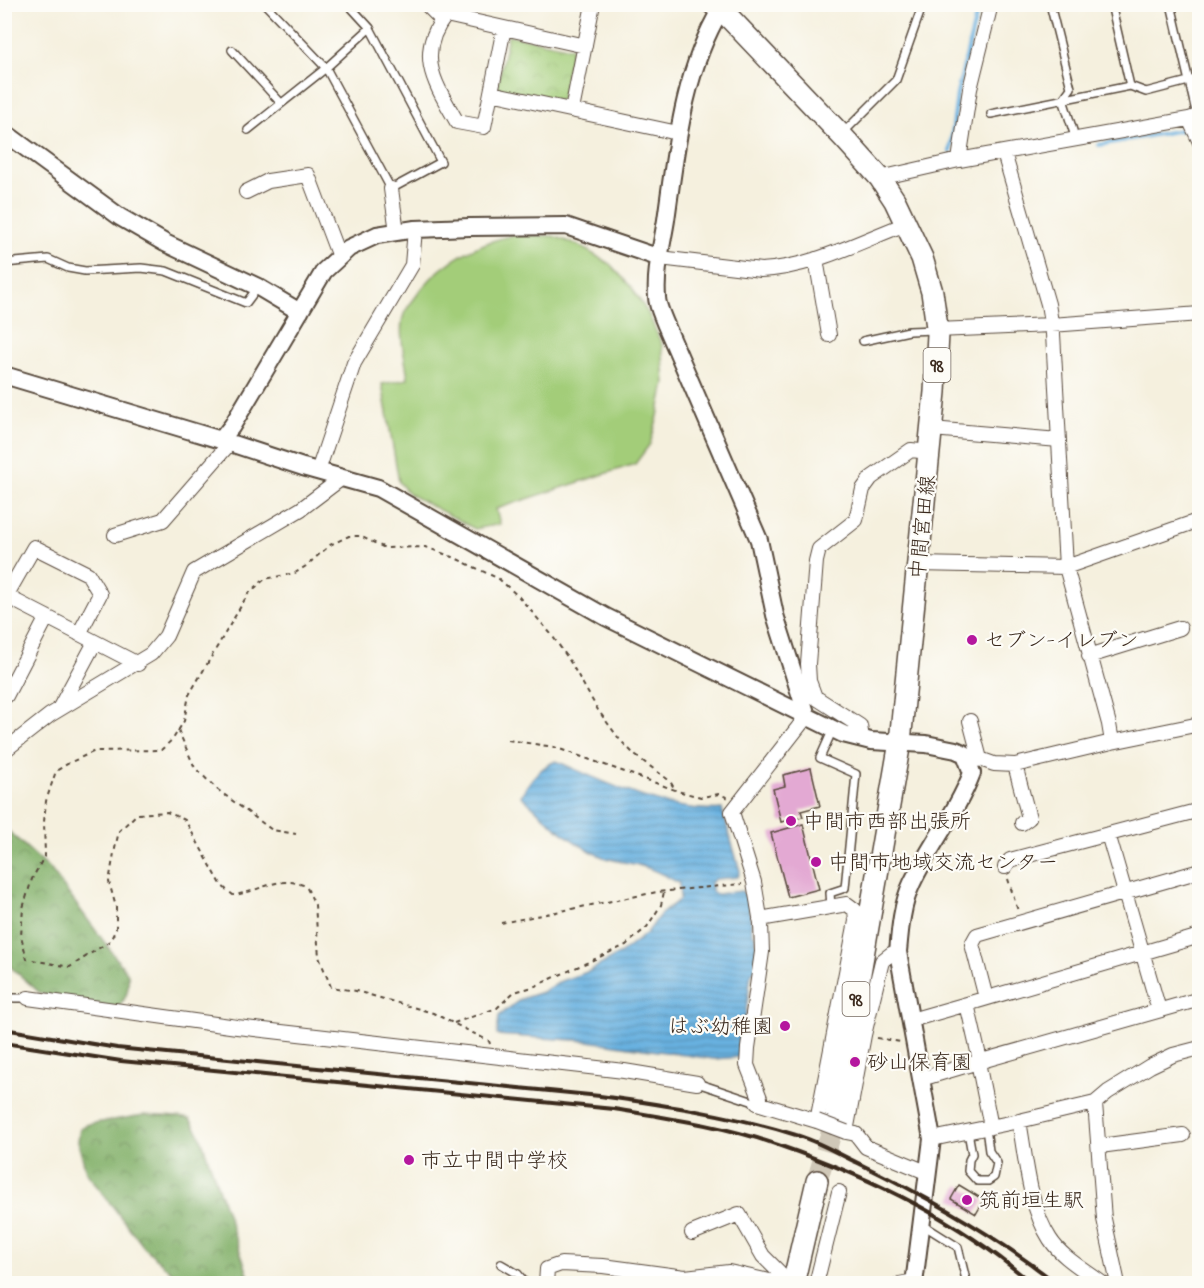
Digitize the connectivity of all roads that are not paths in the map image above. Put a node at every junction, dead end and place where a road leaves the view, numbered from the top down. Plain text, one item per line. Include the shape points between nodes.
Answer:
1 (265, 4) edge
2 (348, 4) edge
3 (593, 4) edge
4 (923, 4) edge
5 (991, 4) edge
6 (1050, 4) edge
7 (1111, 4) edge
8 (1171, 4) edge
9 (428, 6) dead end
10 (717, 7) edge
11 (442, 20) junction
12 (370, 28) junction
13 (504, 28) junction
14 (585, 46) junction
15 (232, 50) dead end
16 (326, 68) junction
17 (1200, 78) edge
18 (1189, 81) junction
19 (1131, 86) junction
20 (491, 93) junction
21 (1064, 99) junction
22 (281, 103) junction
23 (572, 110) junction
24 (991, 114) dead end
25 (1195, 116) edge
26 (248, 130) dead end
27 (4, 132) edge
28 (678, 133) junction
29 (841, 135) junction
30 (1076, 140) junction
31 (1200, 142) edge
32 (1004, 153) junction
33 (959, 160) junction
34 (880, 178) junction
35 (391, 189) junction
36 (246, 192) dead end
37 (906, 224) junction
38 (415, 229) junction
39 (397, 232) junction
40 (339, 257) junction
41 (660, 258) junction
42 (816, 259) junction
43 (4, 263) edge
44 (258, 287) junction
45 (300, 312) junction
46 (1200, 314) edge
47 (1051, 325) junction
48 (937, 330) junction
49 (829, 335) dead end
50 (863, 341) dead end
51 (4, 375) edge
52 (932, 429) junction
53 (1059, 440) junction
54 (226, 442) junction
55 (930, 452) junction
56 (318, 471) junction
57 (342, 478) junction
58 (1200, 519) edge
59 (115, 535) dead end
60 (918, 564) junction
61 (1066, 567) junction
62 (5, 595) edge
63 (47, 617) junction
64 (1180, 628) dead end
65 (79, 634) junction
66 (95, 642) junction
67 (1089, 656) junction
68 (138, 664) junction
69 (6, 696) edge
70 (58, 711) junction
71 (807, 716) junction
72 (970, 721) dead end
73 (1200, 724) edge
74 (833, 729) junction
75 (862, 738) junction
76 (900, 742) junction
77 (1112, 742) junction
78 (4, 752) edge
79 (974, 760) junction
80 (1015, 765) junction
81 (1200, 810) edge
82 (1023, 823) dead end
83 (1108, 834) junction
84 (1005, 867) road end
85 (1200, 871) edge
86 (1125, 893) junction
87 (831, 907) junction
88 (760, 919) junction
89 (1200, 936) edge
90 (898, 952) junction
91 (1142, 952) junction
92 (4, 998) edge
93 (28, 998) joint
94 (986, 998) junction
95 (1200, 999) edge
96 (967, 1004) junction
97 (1160, 1010) junction
98 (911, 1020) junction
99 (1200, 1048) edge
100 (978, 1062) junction
101 (921, 1078) junction
102 (697, 1083) joint
103 (758, 1103) junction
104 (1095, 1103) junction
105 (1019, 1121) junction
106 (832, 1125) junction
107 (988, 1127) junction
108 (968, 1132) junction
109 (1184, 1135) dead end
110 (932, 1139) junction
111 (1100, 1146) junction
112 (926, 1172) junction
113 (817, 1181) tunnel mouth
114 (839, 1192) dead end
115 (921, 1223) junction
116 (692, 1233) dead end
117 (501, 1264) dead end
118 (782, 1283) edge
119 (909, 1283) edge
120 (526, 1284) edge
121 (546, 1284) edge
122 (793, 1284) edge
123 (816, 1284) edge
124 (967, 1284) edge
125 (1103, 1284) edge
126 (1118, 1284) edge

1 - 16 lane
2 - 12 lane
3 - 14 street
4 - 29 lane via 896,80
5 - 33 street via 970,88
6 - 21 lane via 1071,88
7 - 19 lane
8 - 18 lane
9 - 11 street
10 - 28 street
10 - 29 main road, 中間宮田線 / 98
11 - 13 street via 446,15
11 - 20 street via 429,48 430,65 457,122 484,127
12 - 16 lane
12 - 35 lane via 441,162
13 - 14 street
13 - 20 street
14 - 23 street
15 - 22 lane
16 - 22 lane
16 - 35 lane
17 - 18 lane
18 - 19 lane via 1146,92
18 - 25 lane
19 - 21 lane
20 - 23 street
21 - 24 lane
21 - 30 lane
22 - 26 lane
23 - 28 street
25 - 30 street
25 - 31 street
27 - 44 street via 120,217
28 - 41 street
29 - 34 main road, 中間宮田線 / 98
30 - 32 street
32 - 33 street
32 - 47 street
33 - 34 street
34 - 37 main road, 中間宮田線 / 98
35 - 39 street
36 - 40 street via 268,181 308,175
37 - 42 street
37 - 48 main road, 中間宮田線 / 98 via 932,292
38 - 39 street
38 - 41 street via 566,226
38 - 56 street via 412,265 354,363
39 - 40 street via 376,235
40 - 45 street via 324,271
41 - 42 street via 761,270 793,267
41 - 71 street via 657,299 759,540 775,615
42 - 49 street
43 - 44 lane via 48,260 86,271 166,271 246,303
44 - 45 street
45 - 54 street
46 - 47 street
47 - 48 street
47 - 53 street
48 - 50 lane via 909,331
48 - 52 main road, 中間宮田線 / 98
51 - 54 street
52 - 53 street
52 - 55 main road, 中間宮田線 / 98
53 - 61 street
54 - 56 street
54 - 59 street via 163,520
55 - 60 main road, 中間宮田線 / 98
55 - 75 street via 911,450 871,478 863,489 856,520 819,549 816,561 809,681 815,697 860,726
56 - 57 street
57 - 68 street via 301,509 194,572 166,636
57 - 71 street via 378,488 606,617
58 - 61 street
60 - 61 street
60 - 76 main road, 中間宮田線 / 98
61 - 67 street
62 - 63 street
62 - 65 street via 34,547 88,574 100,594
63 - 65 street
63 - 69 street
64 - 67 street
65 - 66 street
66 - 68 street
66 - 70 street
67 - 77 street
68 - 70 street
70 - 78 street
71 - 74 street
71 - 88 street via 732,812 754,882
72 - 79 street
73 - 77 street
74 - 75 street
74 - 87 lane via 820,758 856,774 845,888 830,893
75 - 76 street
76 - 79 street via 956,750
76 - 106 main road, 中間宮田線 / 98
77 - 80 street
79 - 80 street
79 - 90 street via 968,782 911,884 900,922
80 - 82 street via 1029,818
81 - 83 street
83 - 84 street via 1010,860
83 - 86 street
85 - 86 street
86 - 91 street
86 - 94 street via 977,935 972,944
87 - 88 street
87 - 106 street via 847,904 855,910 856,921
88 - 103 street via 762,952 747,1048 747,1065 760,1098
89 - 91 street
90 - 98 street
90 - 106 street via 882,961 864,1035
91 - 94 street
91 - 97 street
92 - 93 lane
93 - 102 street
94 - 96 street
95 - 97 street
96 - 98 street
96 - 100 street
97 - 100 street
98 - 101 street
99 - 104 street via 1150,1066
100 - 101 street
100 - 107 street
101 - 110 street
102 - 103 lane
103 - 106 street
104 - 105 street
104 - 111 street
105 - 107 street
105 - 125 street via 1039,1219 1050,1240
106 - 112 street via 856,1134 866,1147
107 - 108 street
107 - 108 lane via 989,1151 997,1163 994,1177 988,1181 977,1181 968,1171 972,1154
108 - 110 street
109 - 111 street
110 - 112 street
111 - 126 street via 1104,1219
112 - 115 street
113 - 122 main road
114 - 123 street
115 - 119 street
115 - 124 lane via 957,1247
116 - 118 street via 739,1214 763,1256 779,1272
117 - 120 lane
118 - 121 street via 729,1272 685,1277 561,1264 547,1269

